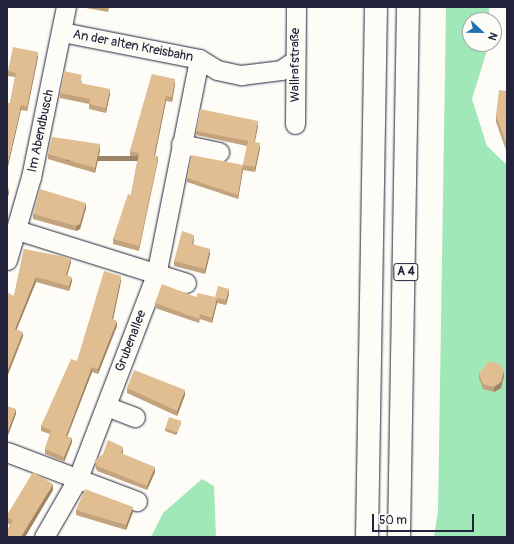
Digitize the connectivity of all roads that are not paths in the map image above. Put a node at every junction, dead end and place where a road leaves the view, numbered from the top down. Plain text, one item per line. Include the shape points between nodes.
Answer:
1 (66, 7) edge
2 (296, 7) edge
3 (376, 7) edge
4 (408, 7) edge
5 (62, 32) junction
6 (199, 59) junction
7 (294, 62) junction
8 (296, 124) dead end
9 (181, 144) junction
10 (219, 152) dead end
11 (12, 237) edge
12 (7, 260) edge
13 (156, 275) junction
14 (186, 283) dead end
15 (106, 406) junction
16 (135, 417) dead end
17 (7, 452) edge
18 (78, 478) junction
19 (137, 501) dead end
20 (44, 537) edge
21 (367, 537) edge
22 (399, 537) edge

1 - 5 street, An der alten Kreisbahn
2 - 7 street, Wallrafstraße
3 - 21 highway, A 4
4 - 22 highway, A 4
5 - 6 street, An der alten Kreisbahn
5 - 11 street, Im Abendbusch
6 - 7 street, An der alten Kreisbahn via 217,70 241,75 275,72
6 - 9 street, Grubenallee
7 - 8 street, Wallrafstraße
9 - 10 street
9 - 13 street, Grubenallee
11 - 12 street, Im Abendbusch
11 - 13 street
13 - 14 street
13 - 15 street, Grubenallee
15 - 16 street
15 - 18 street, Grubenallee
17 - 18 street
18 - 19 street
18 - 20 street, Grubenallee

